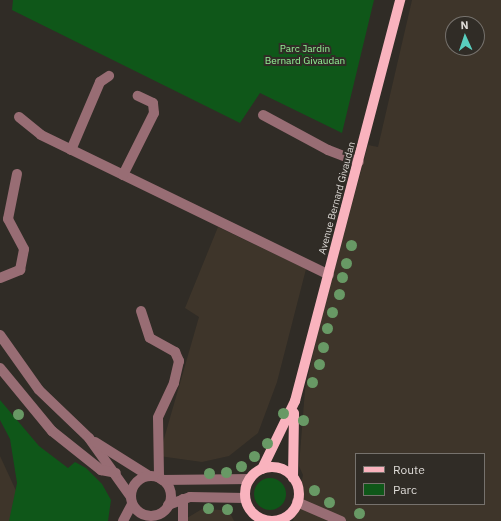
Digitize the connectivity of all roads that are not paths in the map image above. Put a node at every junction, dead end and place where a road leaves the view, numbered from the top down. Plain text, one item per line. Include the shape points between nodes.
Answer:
1 (400, 0) edge
2 (109, 76) dead end
3 (138, 96) dead end
4 (263, 116) dead end
5 (19, 117) dead end
6 (72, 150) junction
7 (359, 162) junction
8 (17, 174) dead end
9 (123, 175) junction
10 (329, 275) junction
11 (0, 278) edge
12 (141, 311) dead end
13 (0, 335) edge
14 (0, 368) edge
15 (295, 401) junction
16 (89, 438) junction
17 (262, 469) junction
18 (116, 473) junction
19 (157, 478) junction
20 (293, 478) junction
21 (250, 479) junction
22 (245, 498) junction
23 (132, 500) junction
24 (183, 500) junction
25 (297, 502) junction
26 (168, 505) junction
27 (252, 516) edge
28 (146, 518) edge
29 (280, 520) edge
30 (123, 521) edge
31 (183, 521) edge
32 (341, 521) edge

1 - 7 main road, Avenue Bernard Givaudan
2 - 6 street via 100,82
3 - 9 street via 153,103 154,113
4 - 7 street via 328,150
5 - 6 street via 41,135
6 - 9 street
7 - 10 main road, Avenue Bernard Givaudan
8 - 11 street via 8,219 24,249 20,270
9 - 10 street
10 - 15 main road, Avenue Bernard Givaudan
12 - 19 street via 150,338 175,352 179,361 174,383 158,418
13 - 16 street via 39,390
14 - 18 street via 52,431 101,470
15 - 17 main road
15 - 20 main road
16 - 18 street
16 - 19 street
17 - 20 main road via 279,468
17 - 21 main road
18 - 23 street
19 - 21 street
19 - 23 street via 136,483
19 - 26 street via 170,491
20 - 25 main road via 298,490
21 - 22 main road
22 - 24 street via 208,496
22 - 27 main road
23 - 28 street
23 - 30 street
24 - 26 street
24 - 31 street
25 - 29 main road
25 - 32 street
26 - 28 street via 157,515
27 - 29 main road

